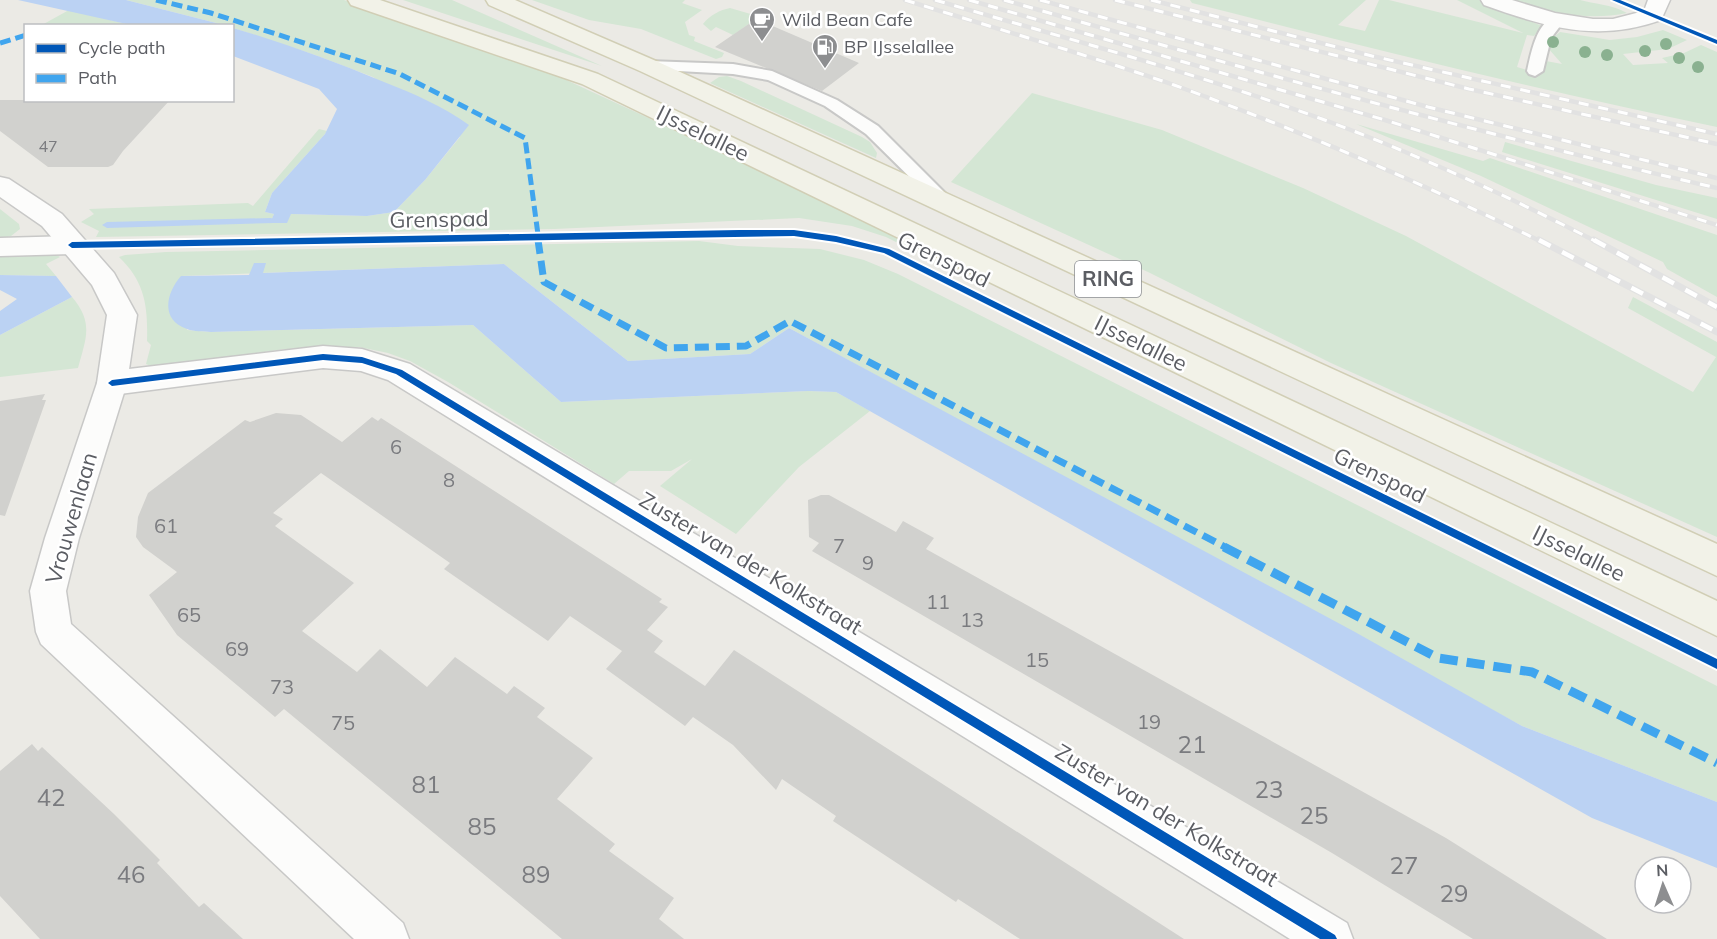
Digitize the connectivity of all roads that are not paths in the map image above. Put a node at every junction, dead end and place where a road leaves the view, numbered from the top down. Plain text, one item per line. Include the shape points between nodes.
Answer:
1 (359, 0) edge
2 (497, 0) edge
3 (1492, 0) edge
4 (1659, 4) edge
5 (1556, 21) junction
6 (648, 66) junction
7 (1535, 72) dead end
8 (0, 185) edge
9 (949, 206) junction
10 (72, 245) junction
11 (0, 246) edge
12 (112, 383) junction
13 (1717, 561) edge
14 (1717, 619) edge
15 (387, 939) edge
16 (1331, 939) edge

1 - 14 main road, IJsselallee / RING via 590,79
2 - 6 main road, IJsselallee / RING
3 - 5 street
4 - 5 street via 1653,15 1625,25
5 - 7 lane via 1543,38
6 - 9 main road, IJsselallee / RING
6 - 9 lane via 733,69 772,76 831,103 872,130
8 - 10 street, Vrouwenlaan via 52,220
9 - 13 main road, IJsselallee / RING
10 - 11 street
10 - 12 street, Vrouwenlaan via 104,280 122,315
12 - 15 street, Vrouwenlaan via 48,591 54,632
12 - 16 street, Zuster van der Kolkstraat via 323,357 362,360 399,372

